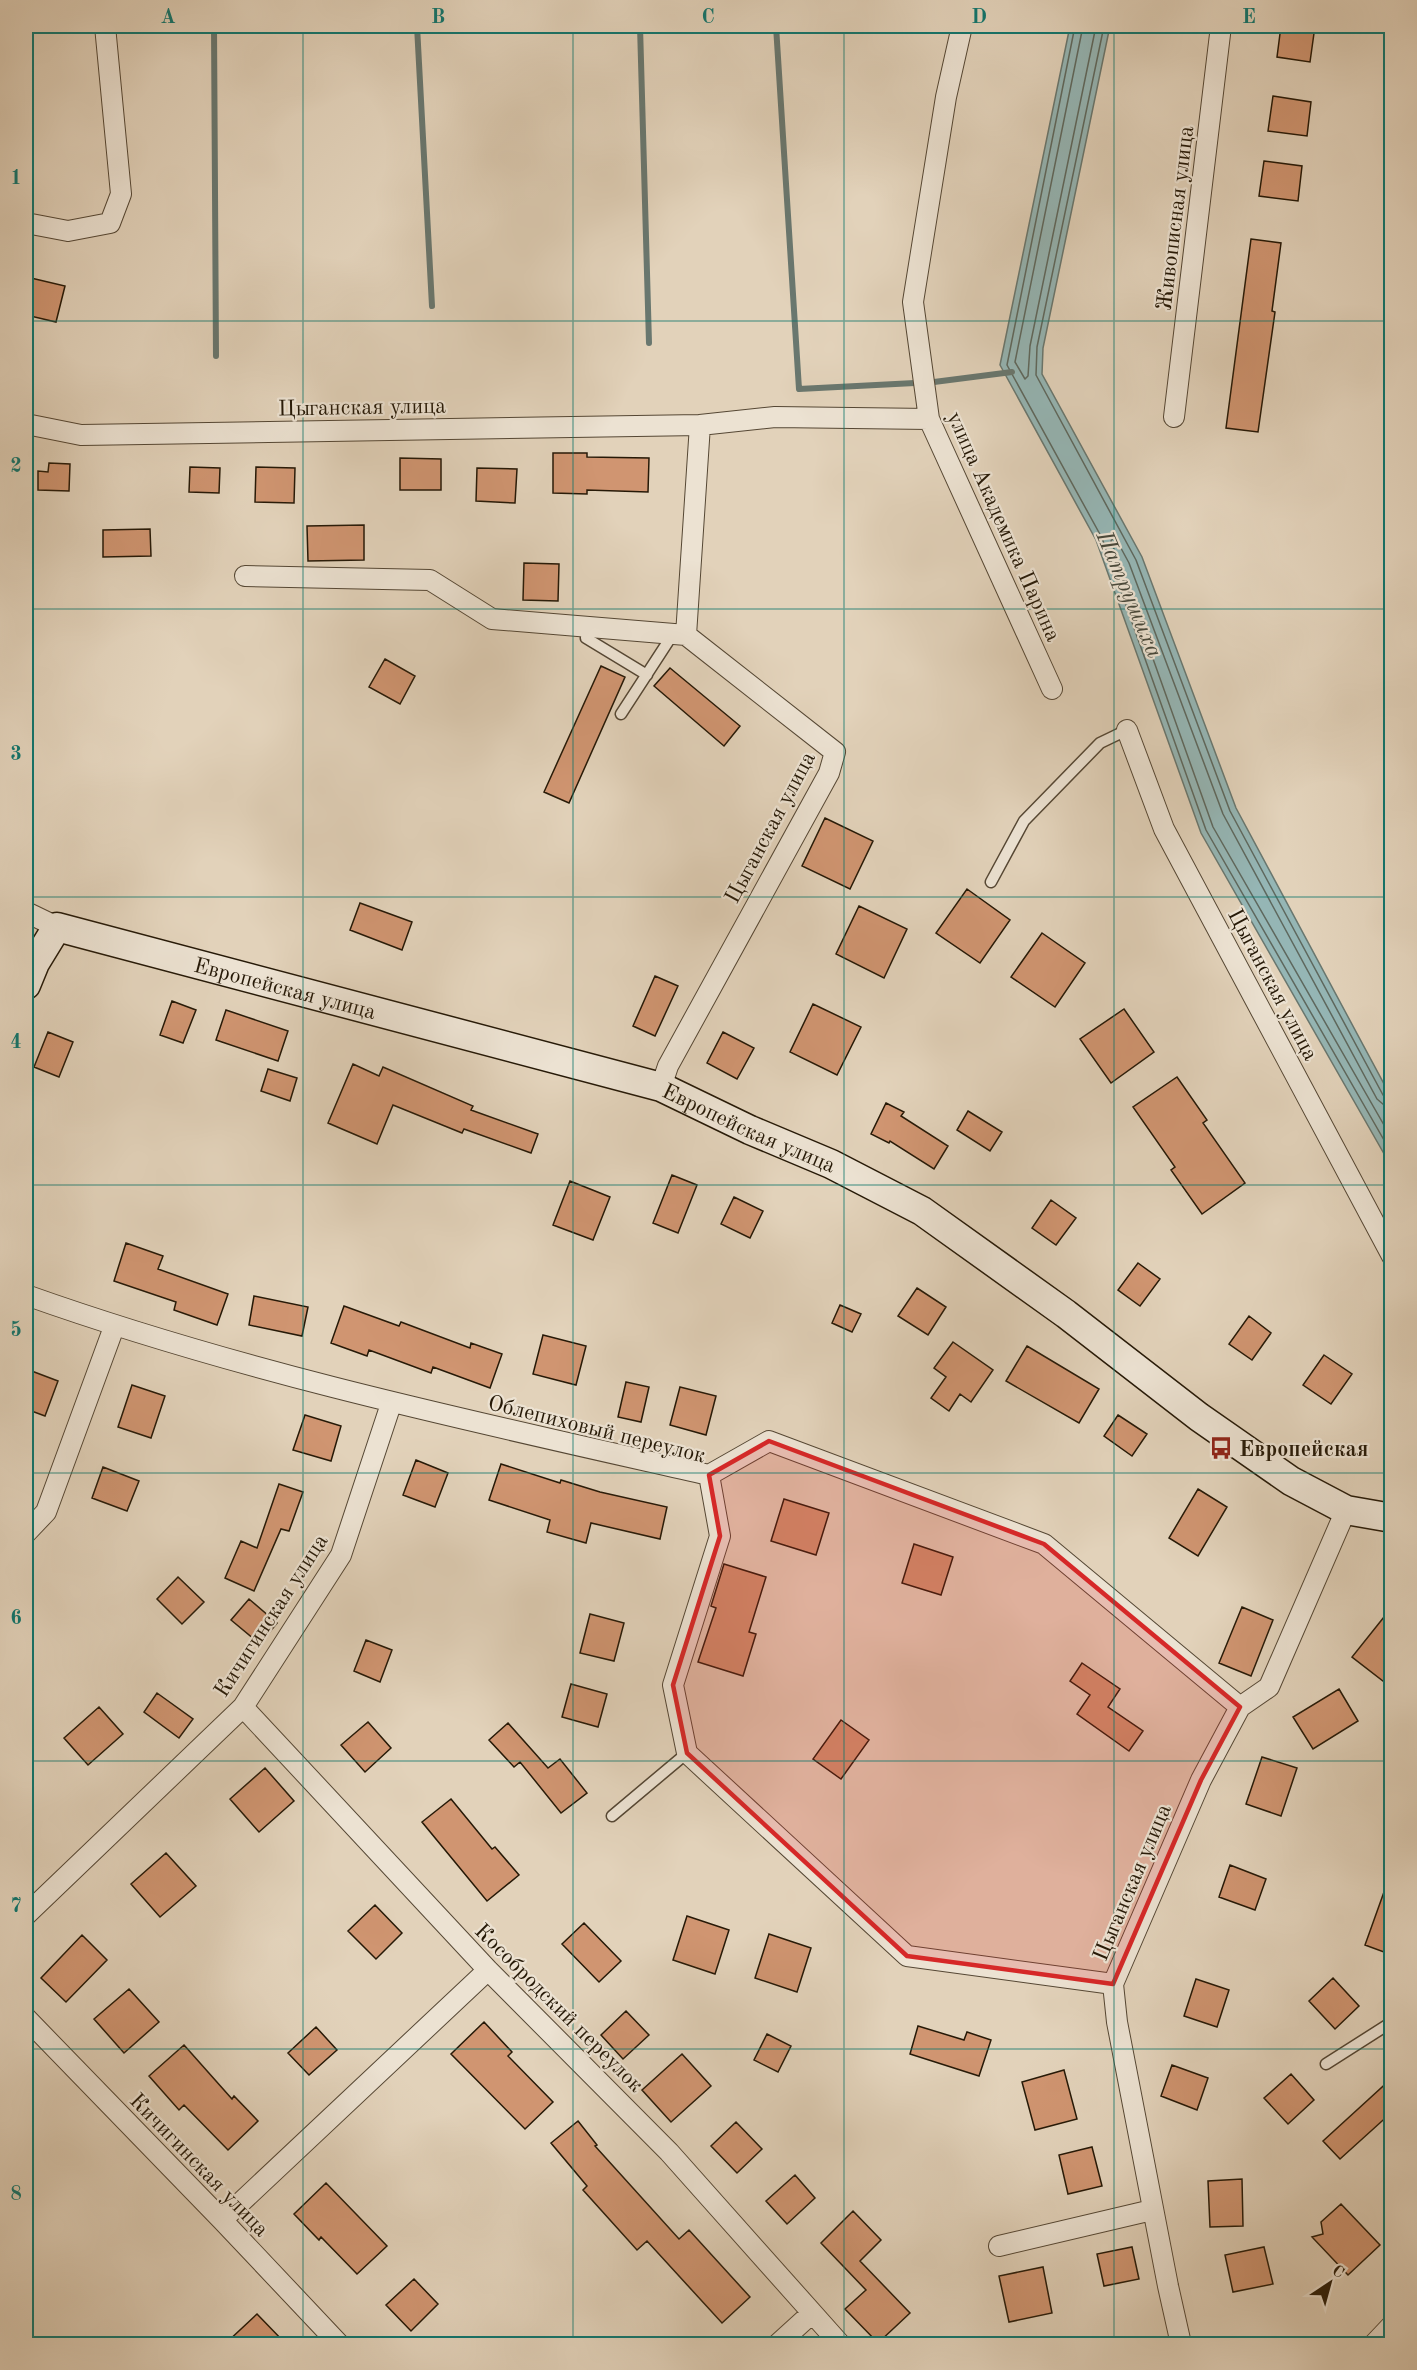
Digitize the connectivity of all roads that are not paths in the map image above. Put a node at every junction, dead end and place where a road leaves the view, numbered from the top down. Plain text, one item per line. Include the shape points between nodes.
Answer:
1 (105, 26) edge
2 (962, 26) edge
3 (1221, 26) edge
4 (26, 223) edge
5 (1174, 417) dead end
6 (929, 419) junction
7 (26, 424) edge
8 (700, 425) junction
9 (245, 576) dead end
10 (587, 627) junction
11 (680, 635) junction
12 (647, 675) junction
13 (1052, 689) dead end
14 (621, 714) dead end
15 (1127, 729) joint
16 (991, 882) dead end
17 (26, 912) edge
18 (57, 927) junction
19 (26, 985) edge
20 (661, 1087) junction
21 (1392, 1256) edge
22 (26, 1295) edge
23 (114, 1327) junction
24 (392, 1404) junction
25 (709, 1475) junction
26 (1346, 1510) junction
27 (1392, 1518) edge
28 (26, 1533) edge
29 (243, 1707) junction
30 (1240, 1707) junction
31 (687, 1753) junction
32 (612, 1816) dead end
33 (26, 1915) edge
34 (489, 1970) junction
35 (1113, 1984) junction
36 (26, 2018) edge
37 (1392, 2022) edge
38 (1326, 2064) dead end
39 (1152, 2210) junction
40 (222, 2220) junction
41 (999, 2246) dead end
42 (811, 2314) junction
43 (1392, 2325) edge
44 (339, 2344) edge
45 (778, 2344) edge
46 (840, 2344) edge
47 (1181, 2344) edge
48 (1374, 2344) edge

1 - 4 street via 121,194 110,223 69,231
2 - 6 street, улица Академика Парина via 946,96 913,302
3 - 5 street, Живописная улица
6 - 8 street, Цыганская улица via 775,417
6 - 13 street, улица Академика Парина
7 - 8 street, Цыганская улица via 81,435
8 - 11 street
9 - 10 street via 430,580 492,619
10 - 11 street
10 - 12 lane via 586,638
11 - 12 lane
11 - 20 street, Цыганская улица via 835,752 829,773 668,1066
12 - 14 lane
15 - 16 lane via 1100,743 1024,821
15 - 21 street, Цыганская улица via 1164,829
17 - 18 street, Европейская улица
18 - 19 street
18 - 20 street, Европейская улица
20 - 26 street, Европейская улица via 831,1164 922,1212 1066,1314 1227,1438 1291,1481
22 - 23 street, Облепиховый переулок
23 - 24 street, Облепиховый переулок
23 - 28 street via 46,1512
24 - 25 street, Облепиховый переулок
24 - 29 street, Кичигинская улица via 341,1555
25 - 30 street via 769,1440 1044,1544
25 - 31 street, Облепиховый переулок via 720,1536 673,1685
26 - 27 street, Европейская улица
26 - 30 street, Цыганская улица via 1269,1687
29 - 33 street, Кичигинская улица
29 - 34 street, Кособродский переулок
30 - 35 street, Цыганская улица via 1201,1780
31 - 32 lane
31 - 35 street via 907,1956
34 - 40 street
34 - 42 street, Кособродский переулок via 669,2152
35 - 39 street, Цыганская улица
36 - 40 street, Кичигинская улица
37 - 38 lane
39 - 41 street
39 - 47 street, Цыганская улица
40 - 44 street, Кичигинская улица
42 - 45 street
42 - 46 street, Кособродский переулок
43 - 48 street

